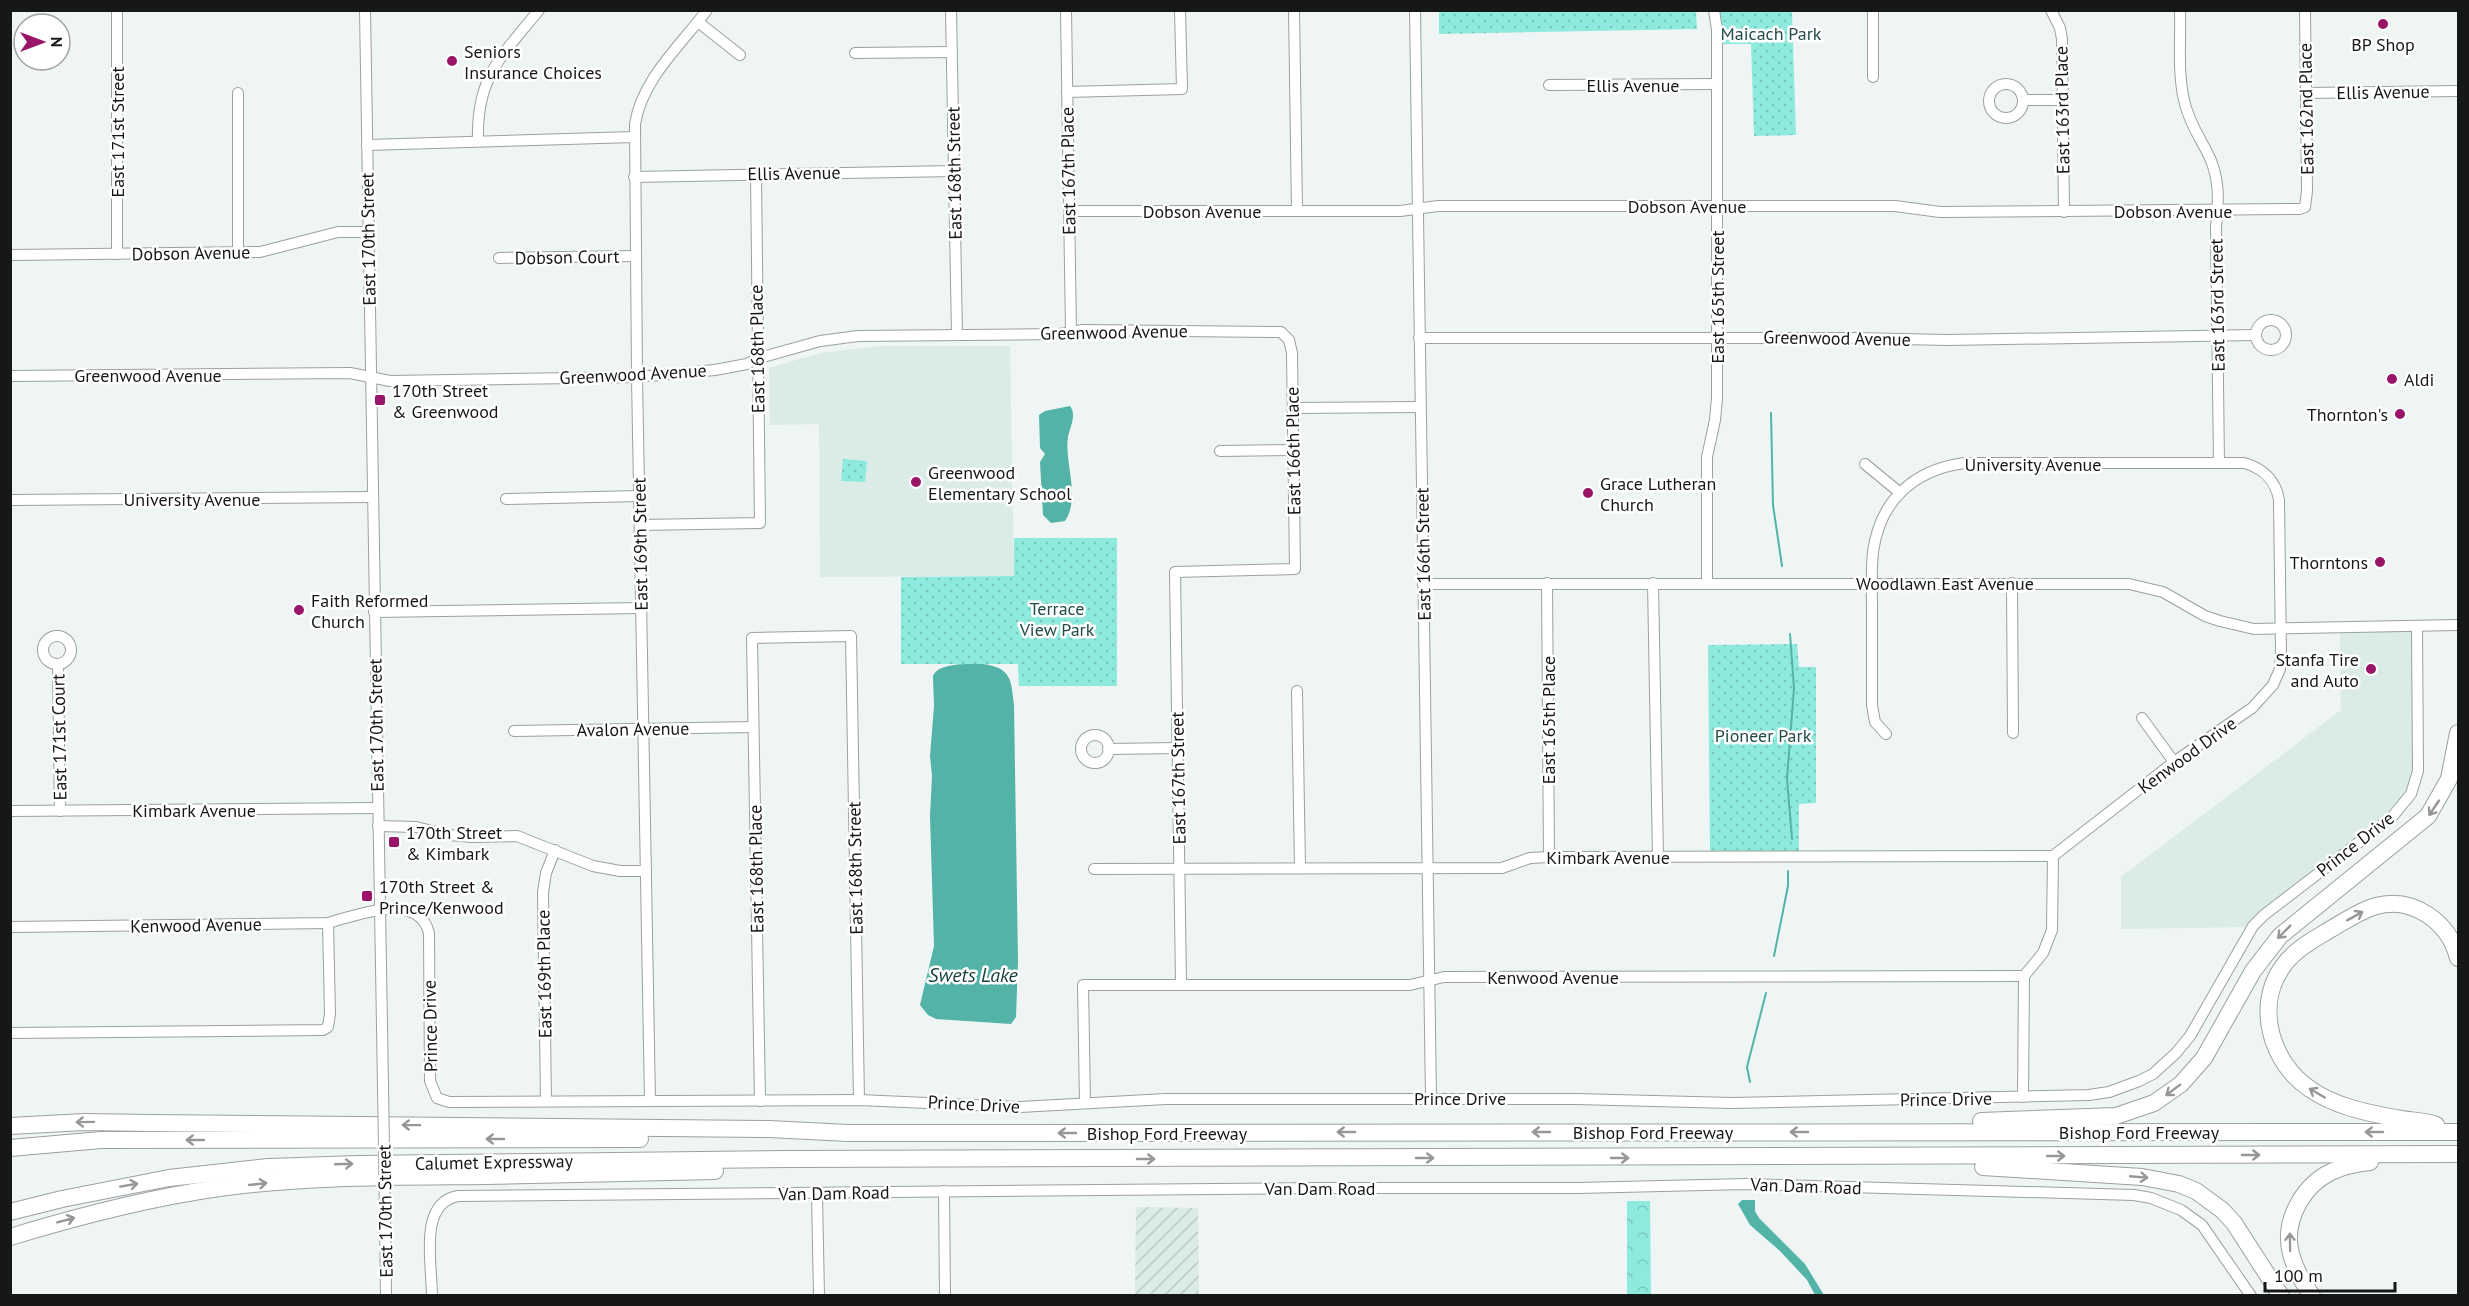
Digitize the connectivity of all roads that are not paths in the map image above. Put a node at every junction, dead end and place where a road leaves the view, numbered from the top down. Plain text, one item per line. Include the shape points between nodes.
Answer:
1 (117, 10) edge
2 (364, 10) edge
3 (539, 10) edge
4 (708, 10) edge
5 (951, 10) edge
6 (1066, 10) edge
7 (1180, 10) edge
8 (1294, 10) edge
9 (1415, 10) edge
10 (1714, 10) edge
11 (1873, 10) edge
12 (2051, 10) edge
13 (2180, 10) edge
14 (2305, 10) edge
15 (698, 22) junction
16 (952, 52) junction
17 (855, 53) dead end
18 (740, 55) dead end
19 (1873, 77) dead end
20 (1717, 84) junction
21 (1549, 85) dead end
22 (2458, 91) edge
23 (1067, 92) junction
24 (238, 93) dead end
25 (2307, 93) junction
26 (2023, 100) dead end
27 (2062, 100) junction
28 (634, 137) junction
29 (477, 141) junction
30 (367, 145) junction
31 (955, 171) junction
32 (756, 174) junction
33 (634, 177) junction
34 (1717, 205) junction
35 (2305, 207) joint
36 (1418, 209) junction
37 (1069, 211) junction
38 (1297, 211) junction
39 (2218, 211) junction
40 (2064, 212) junction
41 (368, 232) junction
42 (238, 252) junction
43 (117, 254) junction
44 (10, 255) edge
45 (636, 256) junction
46 (499, 258) dead end
47 (1071, 332) junction
48 (957, 335) junction
49 (1286, 335) joint
50 (2217, 335) junction
51 (2256, 335) dead end
52 (1717, 337) junction
53 (1419, 338) junction
54 (756, 359) junction
55 (10, 376) edge
56 (370, 377) junction
57 (637, 377) junction
58 (1420, 407) junction
59 (1293, 408) junction
60 (1293, 450) junction
61 (1220, 451) dead end
62 (2219, 463) junction
63 (1865, 464) dead end
64 (1899, 492) junction
65 (639, 496) junction
66 (373, 497) junction
67 (506, 499) dead end
68 (10, 500) edge
69 (640, 525) junction
70 (1175, 572) joint
71 (1547, 583) junction
72 (1653, 583) junction
73 (1707, 583) junction
74 (2012, 583) junction
75 (1423, 584) junction
76 (1872, 584) junction
77 (641, 608) junction
78 (374, 612) junction
79 (2458, 625) edge
80 (2417, 626) junction
81 (2281, 629) junction
82 (752, 638) joint
83 (58, 664) dead end
84 (1297, 692) dead end
85 (2142, 718) dead end
86 (753, 727) junction
87 (644, 729) junction
88 (514, 731) dead end
89 (2013, 733) dead end
90 (2458, 733) edge
91 (1886, 734) dead end
92 (1178, 748) junction
93 (1108, 749) dead end
94 (2175, 762) junction
95 (378, 808) junction
96 (10, 811) edge
97 (60, 811) junction
98 (378, 826) junction
99 (555, 850) junction
100 (1549, 856) junction
101 (2053, 856) junction
102 (1658, 857) junction
103 (1300, 868) junction
104 (1094, 869) dead end
105 (1180, 869) junction
106 (1427, 869) junction
107 (646, 871) junction
108 (379, 910) junction
109 (328, 923) junction
110 (10, 927) edge
111 (2458, 958) edge
112 (2024, 976) junction
113 (1428, 980) junction
114 (1181, 984) junction
115 (10, 1033) edge
116 (2023, 1097) junction
117 (1431, 1098) junction
118 (859, 1100) junction
119 (546, 1101) junction
120 (650, 1101) junction
121 (760, 1101) junction
122 (1085, 1103) junction
123 (10, 1126) edge
124 (1857, 1132) junction
125 (2456, 1132) edge
126 (848, 1133) junction
127 (10, 1148) edge
128 (2413, 1154) junction
129 (2458, 1154) edge
130 (1809, 1157) junction
131 (982, 1160) junction
132 (944, 1191) junction
133 (817, 1194) junction
134 (10, 1212) edge
135 (10, 1237) edge
136 (386, 1296) edge
137 (432, 1296) edge
138 (819, 1296) edge
139 (945, 1296) edge
140 (2251, 1296) edge
141 (2281, 1296) edge
142 (2312, 1296) edge

1 - 43 street, East 171st Street
2 - 30 street, East 170th Street
3 - 29 street via 500,57 485,83 478,107
4 - 15 street, East 169th Street
5 - 16 street, East 168th Street
6 - 23 street, East 167th Place
7 - 23 street via 1182,89
8 - 38 street
9 - 36 street, East 166th Street
10 - 20 street, East 165th Street
11 - 19 street
12 - 27 street, East 163rd Place via 2062,39
13 - 39 street, East 163rd Street via 2184,102 2214,167
14 - 25 street, East 162nd Place
15 - 18 street
15 - 28 street, East 169th Street via 644,93 637,108
16 - 17 street
16 - 31 street, East 168th Street
20 - 21 street, Ellis Avenue
20 - 34 street, East 165th Street
22 - 25 street, Ellis Avenue
23 - 37 street, East 167th Place
24 - 42 street
25 - 35 street, East 162nd Place
26 - 27 street
27 - 40 street, East 163rd Place
28 - 29 street
28 - 33 street, East 169th Street
29 - 30 street
30 - 41 street, East 170th Street
31 - 32 street, Ellis Avenue
31 - 48 street, East 168th Street
32 - 33 street, Ellis Avenue
32 - 54 street, East 168th Place
33 - 45 street, East 169th Street
34 - 36 street, Dobson Avenue
34 - 40 street, Dobson Avenue
34 - 52 street, East 165th Street
35 - 39 street, Dobson Avenue
36 - 38 street, Dobson Avenue
36 - 53 street, East 166th Street
37 - 38 street, Dobson Avenue
37 - 47 street, East 167th Place
39 - 40 street, Dobson Avenue
39 - 50 street, East 163rd Street
41 - 42 street, Dobson Avenue via 338,232 268,251
41 - 56 street, East 170th Street
42 - 43 street, Dobson Avenue
43 - 44 street, Dobson Avenue
45 - 46 street, Dobson Court
45 - 57 street, East 169th Street
47 - 48 street, Greenwood Avenue
47 - 49 street, Greenwood Avenue via 1270,330
48 - 54 street, Greenwood Avenue via 858,336 820,341
49 - 59 street, East 166th Place via 1292,353
50 - 51 street, Greenwood Avenue
50 - 52 street, Greenwood Avenue via 1948,340
50 - 62 street, East 163rd Street
52 - 53 street, Greenwood Avenue
52 - 73 street, East 165th Street via 1717,409 1707,457
53 - 58 street, East 166th Street
54 - 57 street, Greenwood Avenue via 715,370
54 - 69 street, East 168th Place via 760,524
55 - 56 street, Greenwood Avenue via 350,373
56 - 57 street, Greenwood Avenue via 390,381
56 - 66 street, East 170th Street
57 - 65 street, East 169th Street
58 - 59 street
58 - 75 street, East 166th Street
59 - 60 street, East 166th Place
60 - 61 street
60 - 70 street, East 166th Place via 1295,569
62 - 64 street, University Avenue via 1964,463 1935,469
62 - 81 street, University Avenue via 2254,466 2268,477 2277,493
63 - 64 street
64 - 76 street, University Avenue via 1878,530 1872,556
65 - 67 street
65 - 69 street, East 169th Street
66 - 68 street, University Avenue
66 - 78 street, East 170th Street
69 - 77 street, East 169th Street
70 - 92 street, East 167th Street
71 - 72 street, Woodlawn East Avenue
71 - 75 street, Woodlawn East Avenue
71 - 100 street, East 165th Place
72 - 73 street, Woodlawn East Avenue
72 - 102 street
73 - 76 street, Woodlawn East Avenue
74 - 76 street, Woodlawn East Avenue
74 - 81 street, Woodlawn East Avenue via 2147,587 2220,621 2254,629
74 - 89 street
75 - 106 street, East 166th Street
76 - 91 street, University Avenue via 1872,705 1875,722
77 - 78 street
77 - 87 street, East 169th Street
78 - 95 street, East 170th Street
79 - 80 street, Woodlawn East Avenue
80 - 81 street, Woodlawn East Avenue
80 - 116 street, Prince Drive via 2419,760 2405,803 2253,926 2190,1036 2159,1069 2109,1092
81 - 94 street, Kenwood Drive via 2280,669 2265,695
82 - 86 street, East 168th Place
82 - 118 street, East 168th Street via 851,636
83 - 97 street, East 171st Court
84 - 103 street
85 - 94 street
86 - 87 street, Avalon Avenue
86 - 121 street, East 168th Place
87 - 88 street, Avalon Avenue
87 - 107 street, East 169th Street
90 -> 124 highway via 2450,779 2428,816 2280,936 2253,970 2204,1058 2167,1095 2134,1111 2101,1118 1944,1122
92 - 93 street
92 - 105 street, East 167th Street
94 - 101 street, Kenwood Drive
95 - 97 street, Kimbark Avenue
95 - 98 street, East 170th Street
96 - 97 street, Kimbark Avenue
98 - 99 street via 416,827 472,837 517,836
98 - 108 street, East 170th Street
99 - 107 street via 605,869
99 - 119 street, East 169th Place via 543,892
100 - 102 street, Kimbark Avenue
100 - 106 street, Kimbark Avenue via 1502,868
101 - 102 street, Kimbark Avenue
101 - 112 street via 2050,940
103 - 105 street, Kimbark Avenue
103 - 106 street, Kimbark Avenue
104 - 105 street, Kimbark Avenue
105 - 114 street, East 167th Street
106 - 113 street, East 166th Street
107 - 120 street, East 169th Street
108 - 109 street, Kenwood Avenue
108 - 119 street, Prince Drive via 414,912 427,925 430,1069 437,1098 457,1102
108 - 136 street, East 170th Street, bridge
109 - 110 street, Kenwood Avenue
109 - 115 street via 330,1014 328,1027 323,1030
125 -> 111 highway via 2426,1121 2350,1108 2311,1090 2282,1061 2274,1045 2269,1011 2275,979 2291,957 2306,944 2378,906 2410,907 2430,916 2449,934
112 - 113 street, Kenwood Avenue
112 - 116 street
113 - 114 street, Kenwood Avenue via 1410,985
113 - 117 street, East 166th Street
114 - 122 street, Kenwood Avenue via 1083,985
116 - 117 street, Prince Drive via 1732,1103
117 - 122 street, Prince Drive
118 - 121 street, Prince Drive
118 - 122 street, Prince Drive via 1020,1107
119 - 120 street, Prince Drive
120 - 121 street, Prince Drive
126 -> 123 highway via 84,1122
125 -> 124 highway, Bishop Ford Freeway
124 -> 126 highway, Bishop Ford Freeway
126 -> 127 highway via 756,1138 101,1140
128 - 129 highway, Bishop Ford Freeway
130 -> 128 highway, Bishop Ford Freeway
142 -> 128 highway via 2290,1252 2292,1222 2302,1197 2319,1179 2340,1168
131 -> 130 highway, Bishop Ford Freeway
130 -> 141 highway via 1874,1166 2018,1168 2142,1177 2179,1184 2209,1199 2228,1216
134 -> 131 highway, Calumet Expressway via 122,1186 268,1167
135 -> 131 highway via 137,1202 287,1180 930,1167
132 - 133 street, Van Dam Road
132 - 139 street
132 - 140 street, Van Dam Road via 1746,1184 2134,1195 2181,1210 2202,1225
133 - 137 street, Van Dam Road via 452,1197 439,1206 431,1219
133 - 138 street

